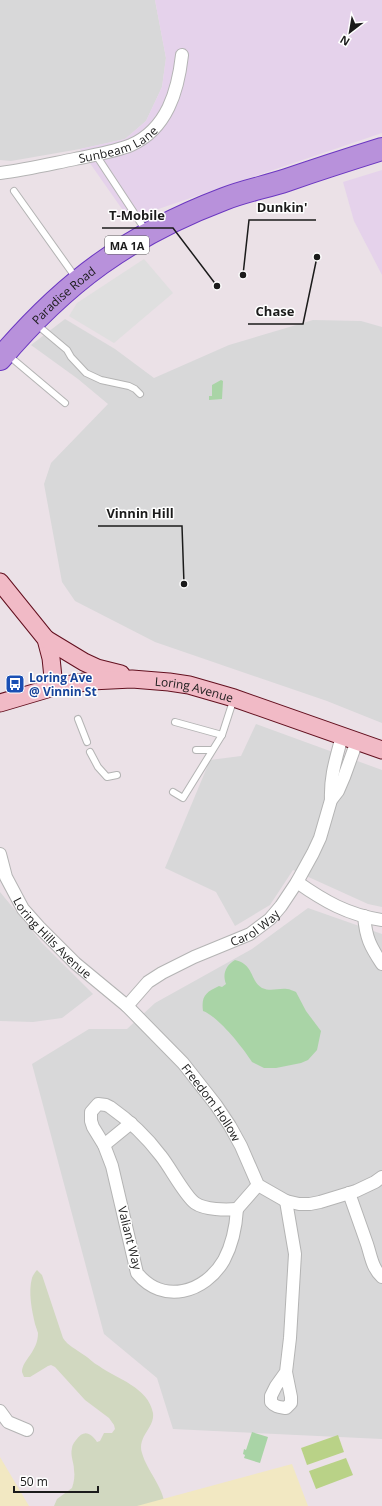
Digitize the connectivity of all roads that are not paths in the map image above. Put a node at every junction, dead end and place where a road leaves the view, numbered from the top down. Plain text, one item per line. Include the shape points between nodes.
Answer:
1 (182, 55) dead end
2 (382, 149) edge
3 (96, 154) junction
4 (0, 173) edge
5 (14, 191) dead end
6 (148, 234) junction
7 (78, 280) junction
8 (33, 321) junction
9 (2, 356) edge
10 (140, 394) dead end
11 (65, 403) dead end
12 (0, 582) edge
13 (46, 639) junction
14 (150, 680) junction
15 (54, 687) junction
16 (234, 698) junction
17 (0, 703) edge
18 (78, 719) dead end
19 (175, 722) dead end
20 (222, 735) junction
21 (350, 738) junction
22 (87, 742) dead end
23 (196, 750) dead end
24 (212, 750) junction
25 (382, 750) edge
26 (90, 752) dead end
27 (117, 775) dead end
28 (173, 792) dead end
29 (0, 854) edge
30 (297, 882) junction
31 (364, 916) junction
32 (382, 920) edge
33 (382, 964) edge
34 (127, 1006) junction
35 (131, 1123) junction
36 (104, 1145) junction
37 (382, 1177) edge
38 (258, 1185) junction
39 (349, 1193) junction
40 (286, 1201) junction
41 (238, 1209) junction
42 (382, 1277) edge
43 (286, 1372) dead end
44 (0, 1411) edge
45 (27, 1430) dead end

1 - 3 street, Sunbeam Lane via 175,91 161,121 136,142
2 - 6 highway, Paradise Road / MA 1A via 224,199
3 - 4 street, Sunbeam Lane
3 - 6 lane
5 - 7 lane
6 - 7 highway, Paradise Road / MA 1A via 127,245
7 - 8 highway, Paradise Road / MA 1A
8 - 9 highway, Paradise Road / MA 1A
8 - 10 lane via 68,350 86,373 101,380 129,386
9 - 11 lane
12 - 13 main road
13 - 14 main road via 96,668
13 - 15 main road
14 - 15 main road, Loring Avenue via 91,681
14 - 16 main road, Loring Avenue via 189,685
15 - 17 main road, Loring Avenue
16 - 20 lane
16 - 21 main road, Loring Avenue
18 - 22 lane
19 - 20 lane
20 - 24 lane
21 - 25 main road, Loring Avenue
21 - 30 street, Carol Way via 344,777 331,800 320,838
23 - 24 lane
24 - 28 lane via 183,798
26 - 27 lane via 106,777
29 - 34 street, Loring Hills Avenue via 6,877 23,909 75,963
30 - 31 street via 337,907
30 - 34 street, Carol Way via 270,919 250,934 162,973 148,982
31 - 32 street
31 - 33 street via 369,943
34 - 38 street, Freedom Hollow via 174,1053 216,1105 241,1146
35 - 36 street
35 - 36 street, Valiant Way via 106,1105 94,1106 91,1121
35 - 41 street, Valiant Way via 161,1156 196,1203 218,1209
36 - 41 street, Valiant Way via 112,1166 137,1273 143,1280 159,1289 168,1292 191,1289 216,1271 231,1242
37 - 39 street
38 - 40 street
38 - 41 street
39 - 40 street via 310,1204
39 - 42 street via 372,1262
40 - 43 street via 295,1254
44 - 45 street via 8,1422

